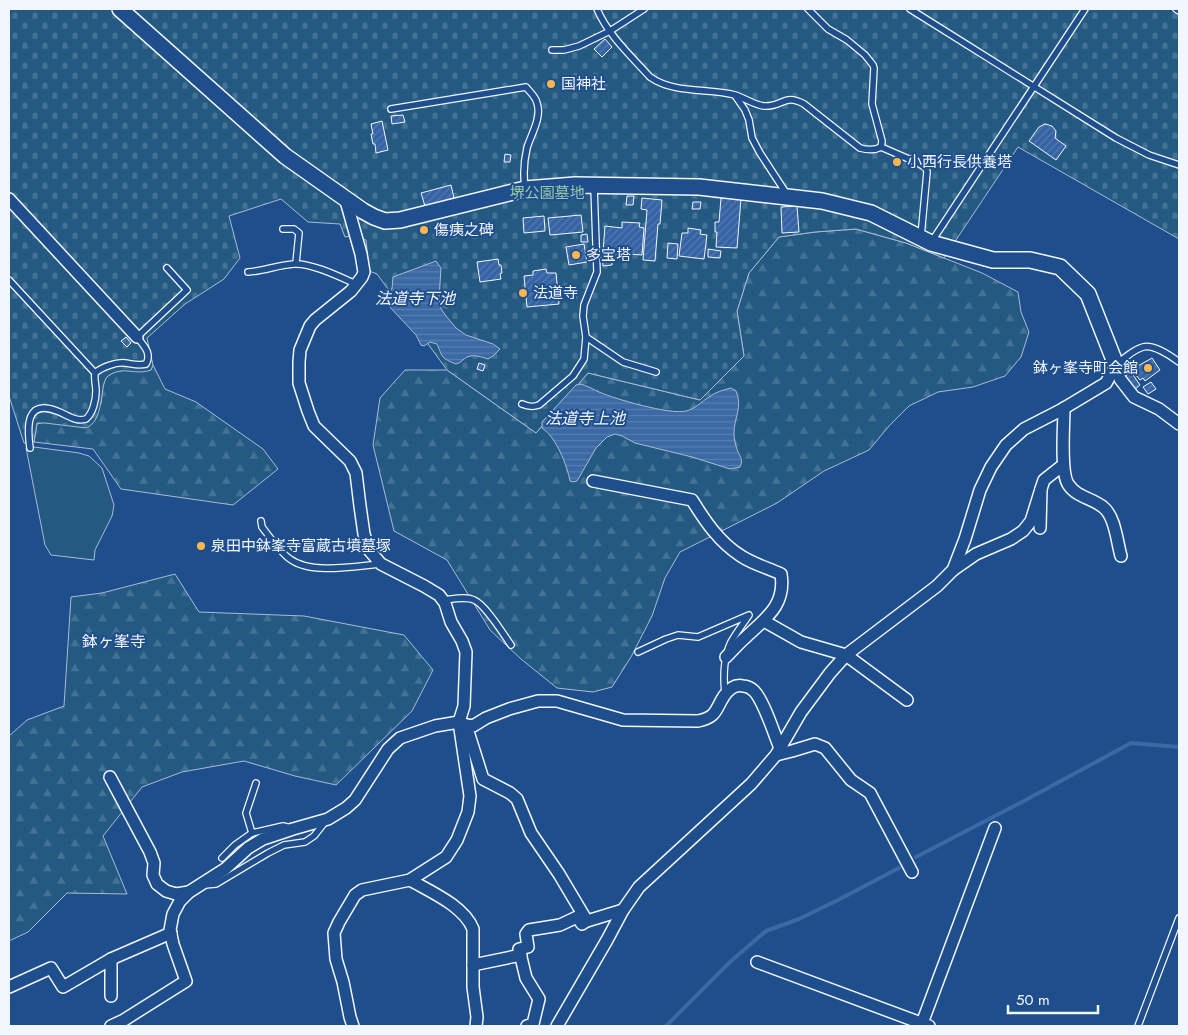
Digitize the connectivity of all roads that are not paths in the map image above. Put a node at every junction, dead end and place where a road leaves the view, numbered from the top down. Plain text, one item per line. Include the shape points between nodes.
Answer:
1 (120, 9) edge
2 (597, 9) edge
3 (644, 9) edge
4 (808, 9) edge
5 (910, 9) edge
6 (1085, 9) edge
7 (1176, 9) edge
8 (1179, 11) edge
9 (610, 31) junction
10 (552, 50) dead end
11 (1034, 86) junction
12 (735, 95) junction
13 (391, 109) dead end
14 (881, 147) junction
15 (1179, 165) edge
16 (594, 185) junction
17 (525, 189) junction
18 (789, 197) junction
19 (9, 199) edge
20 (346, 200) junction
21 (283, 229) dead end
22 (926, 241) junction
23 (296, 264) junction
24 (167, 268) dead end
25 (248, 272) dead end
26 (9, 280) edge
27 (356, 284) junction
28 (137, 337) junction
29 (586, 337) junction
30 (1179, 362) edge
31 (1116, 365) junction
32 (656, 372) dead end
33 (95, 373) junction
34 (522, 404) dead end
35 (1064, 408) junction
36 (1179, 424) edge
37 (30, 448) dead end
38 (1064, 465) junction
39 (593, 481) dead end
40 (1041, 489) junction
41 (261, 522) dead end
42 (1040, 528) dead end
43 (1120, 556) dead end
44 (381, 564) junction
45 (953, 570) junction
46 (443, 600) junction
47 (764, 621) junction
48 (511, 645) dead end
49 (638, 652) dead end
50 (846, 655) junction
51 (726, 657) junction
52 (725, 695) junction
53 (907, 700) dead end
54 (463, 724) junction
55 (778, 751) junction
56 (110, 777) dead end
57 (256, 784) dead end
58 (328, 819) junction
59 (995, 828) dead end
60 (293, 829) junction
61 (252, 833) junction
62 (222, 858) dead end
63 (912, 872) dead end
64 (410, 880) junction
65 (194, 888) junction
66 (624, 910) junction
67 (1179, 918) edge
68 (587, 921) junction
69 (170, 933) junction
70 (521, 955) junction
71 (110, 959) junction
72 (757, 962) dead end
73 (473, 965) junction
74 (9, 987) edge
75 (111, 996) dead end
76 (924, 1025) edge
77 (111, 1026) edge
78 (353, 1026) edge
79 (476, 1026) edge
80 (528, 1026) edge
81 (558, 1026) edge
82 (1138, 1026) edge

1 - 20 street via 285,156
2 - 9 lane
3 - 9 lane
4 - 14 lane via 873,65 872,104
5 - 11 lane
6 - 11 lane
7 - 8 lane
9 - 10 lane via 579,46
9 - 12 lane via 658,83
11 - 15 lane via 1116,138 1148,155
11 - 22 lane
12 - 14 lane via 765,106 796,100 860,148 876,150
12 - 18 lane via 749,120 752,138
13 - 17 lane via 526,87 537,101 539,113 525,161
14 - 22 lane via 926,168
16 - 17 street
16 - 18 street via 699,186
16 - 29 lane via 597,272 584,304
17 - 20 street via 385,221
18 - 22 street via 871,213
19 - 28 street
20 - 27 street via 364,268
21 - 23 lane via 294,229 299,233
22 - 31 street via 993,260 1030,260 1060,267 1088,294
23 - 25 lane
23 - 27 lane
24 - 28 lane via 187,290
26 - 33 lane
27 - 44 street via 351,292 310,326 300,350 299,383 314,426 350,461 356,473 364,534 370,550
28 - 33 lane via 148,350 146,364 118,363
29 - 32 lane via 623,362
29 - 34 lane via 584,359 573,376 539,405
30 - 31 lane via 1153,347 1144,346
31 - 35 street via 1106,383
31 - 36 street via 1120,379 1134,397 1159,409
33 - 37 lane via 96,392 90,416 76,420 59,411 37,408 30,419
35 - 38 street
35 - 45 street via 1024,429 1006,445 990,467
38 - 40 street via 1044,480
38 - 43 street via 1068,484 1076,493 1104,507 1112,520
39 - 47 street via 692,500 725,544 742,557 781,574 780,596
40 - 42 street
40 - 45 street via 1031,521 1023,531 976,554
41 - 44 lane via 290,559 304,565 325,569
44 - 46 street via 424,586
45 - 50 street via 937,586
46 - 48 lane via 462,598 479,602
46 - 54 street via 466,652
47 - 50 street via 801,642
47 - 51 street
49 - 51 lane via 678,635 698,636 749,615 731,641
50 - 53 street
50 - 55 street via 801,712
51 - 52 lane
52 - 54 street via 715,713 698,721 623,720 557,701 538,701 501,712 473,726
52 - 55 street via 738,685 754,691
54 - 58 street via 435,726 400,738 388,749 355,800
54 - 64 street via 470,796 468,812 446,857
54 - 68 street via 483,779 517,799 531,833
55 - 63 street via 792,751 815,744 825,748 851,780 870,793
55 - 66 street via 751,784 639,886
56 - 65 street via 150,852 157,884 176,894
57 - 61 lane via 246,813
58 - 60 street
58 - 65 lane via 305,842 284,845 216,884
59 - 76 street
60 - 61 lane via 283,826
60 - 65 street via 263,839 248,848 225,870
61 - 62 lane
64 - 73 street via 457,907 470,922 473,929
64 - 78 street via 362,890 355,895 338,922 334,933 336,959
65 - 69 street via 180,901 173,914
66 - 68 street
66 - 81 street
67 - 82 lane
68 - 70 street via 582,924 578,917 560,926 529,930 526,934 528,947 520,949
69 - 71 street
69 - 77 street via 186,981
70 - 73 street
70 - 80 street via 526,978 539,999 533,1024
71 - 74 street via 63,987 51,968
71 - 75 street
72 - 76 street
73 - 79 street

